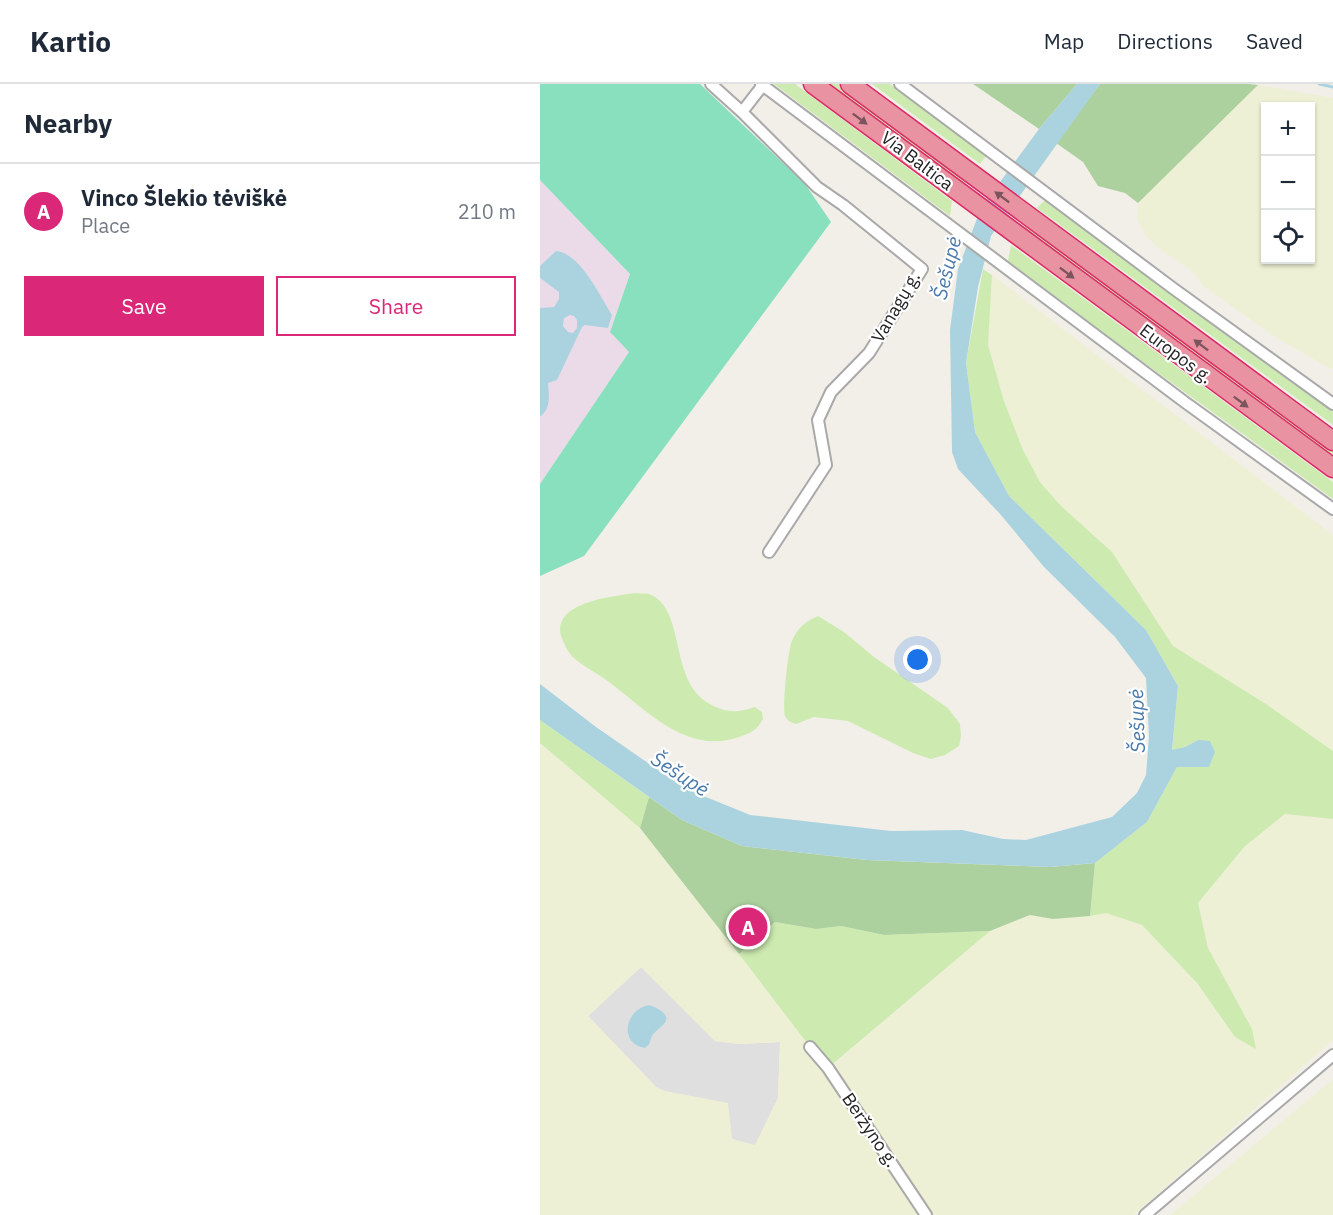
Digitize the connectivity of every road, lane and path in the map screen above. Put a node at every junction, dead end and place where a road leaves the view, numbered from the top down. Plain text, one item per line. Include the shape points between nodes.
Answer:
1 (711, 84) edge
2 (813, 84) edge
3 (850, 84) edge
4 (900, 84) edge
5 (762, 85) edge
6 (742, 112) junction
7 (1034, 221) joint
8 (1020, 238) joint
9 (1333, 404) edge
10 (1333, 441) edge
11 (1333, 468) edge
12 (1333, 509) edge
13 (769, 552) dead end
14 (810, 1047) dead end
15 (1333, 1054) edge
16 (926, 1215) edge
17 (1145, 1215) edge

1 - 6 street, Vanagų g.
2 -> 8 highway, Via Baltica
7 -> 3 highway, Via Baltica
4 - 9 street
5 - 6 street
5 - 12 street
6 - 13 street, Vanagų g. via 817,187 922,269 869,352 831,392 818,420 826,465
10 -> 7 highway, Europos g.
8 -> 11 highway, Europos g.
14 - 16 street, Beržyno g.
15 - 17 street

